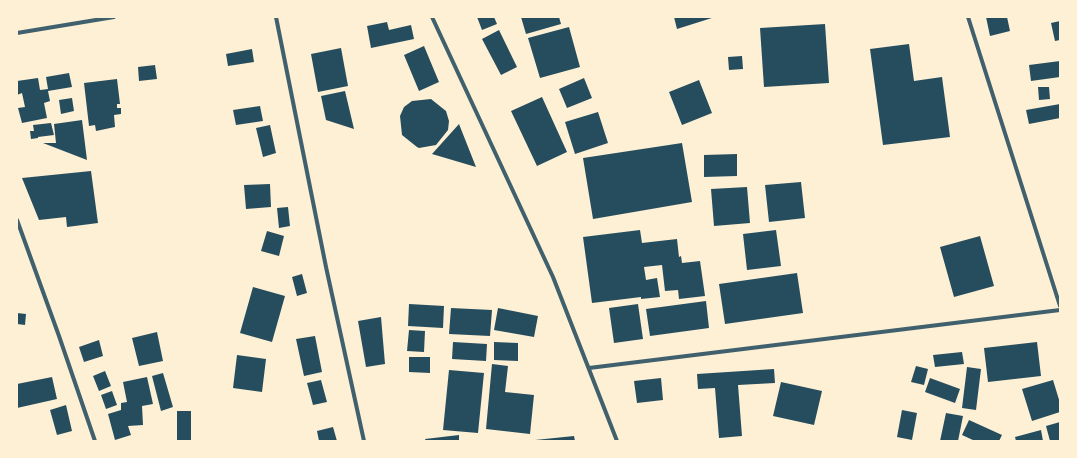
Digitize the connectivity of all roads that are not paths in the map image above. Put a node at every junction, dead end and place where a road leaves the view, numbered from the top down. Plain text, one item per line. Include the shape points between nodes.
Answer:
1 (114, 17) edge
2 (276, 17) edge
3 (432, 17) edge
4 (968, 17) edge
5 (17, 33) edge
6 (17, 220) edge
7 (1060, 306) edge
8 (1060, 310) edge
9 (589, 368) junction
10 (95, 441) edge
11 (364, 441) edge
12 (617, 441) edge

1 - 5 street
2 - 11 street
3 - 9 street via 553,277
4 - 7 street
6 - 10 street
8 - 9 street
9 - 12 street

